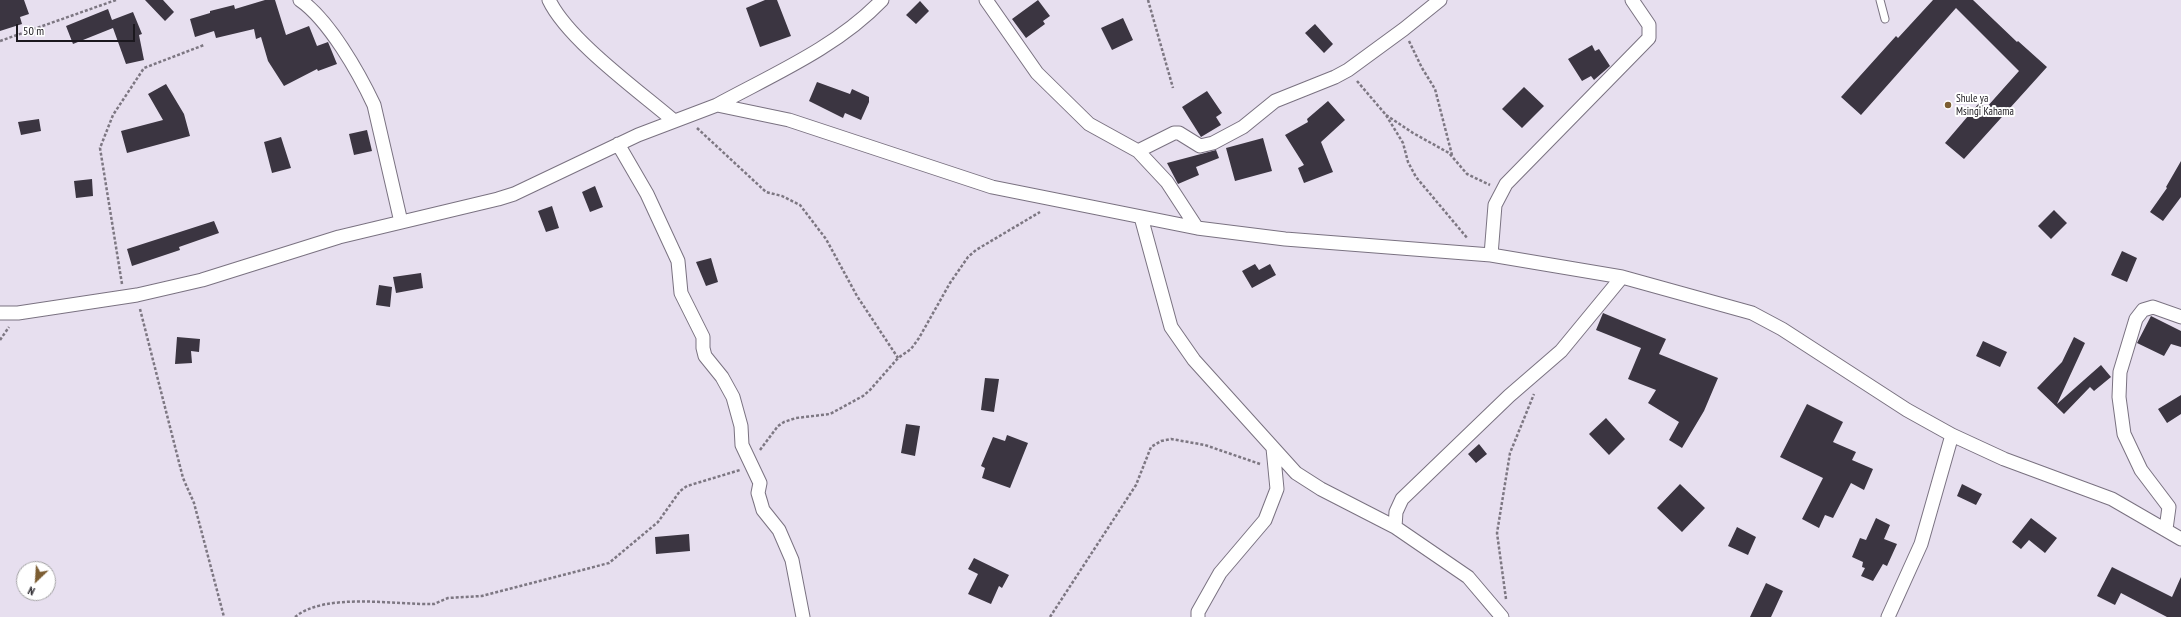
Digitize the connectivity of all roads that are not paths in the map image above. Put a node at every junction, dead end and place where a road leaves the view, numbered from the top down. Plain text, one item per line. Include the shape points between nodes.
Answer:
1 (300, 0) edge
2 (549, 0) edge
3 (882, 0) edge
4 (986, 0) edge
5 (1440, 0) edge
6 (1632, 0) edge
7 (1880, 0) edge
8 (1885, 18) dead end
9 (717, 105) junction
10 (680, 119) junction
11 (618, 144) junction
12 (1138, 151) junction
13 (1140, 217) junction
14 (401, 222) junction
15 (1197, 228) junction
16 (1486, 255) junction
17 (1622, 277) junction
18 (0, 313) edge
19 (2181, 317) edge
20 (1952, 435) junction
21 (1273, 448) junction
22 (1395, 527) junction
23 (2166, 529) junction
24 (2181, 539) edge
25 (802, 617) edge
26 (1198, 617) edge
27 (1502, 617) edge
28 (1888, 617) edge

1 - 14 street via 322,19 367,88 374,105
2 - 10 street via 562,20 587,47
3 - 9 street via 858,24 835,40
4 - 12 street via 1037,73 1078,114 1103,133
5 - 12 street via 1404,30 1348,70 1275,101 1243,127 1214,144 1200,146 1180,133 1174,133
6 - 16 street via 1649,24 1649,38 1506,184 1495,205
7 - 8 lane
9 - 10 street
9 - 13 street via 789,120 992,187
10 - 11 street
11 - 14 street via 514,194
11 - 25 street via 648,194 678,261 682,293 703,337 705,356 722,376 733,397 741,426 742,445 760,483 758,493 763,510 779,530 792,560
12 - 15 street via 1167,182
13 - 15 street
13 - 21 street via 1171,327 1194,360
14 - 18 street via 340,237 202,280 130,296 18,313
15 - 16 street via 1285,239
16 - 17 street
17 - 20 street via 1752,313 1782,329 1907,410
17 - 22 street via 1561,351 1509,396 1402,499 1396,512
19 - 23 street via 2153,307 2143,310 2136,319 2120,372 2118,397 2124,434 2141,470 2169,507
20 - 23 street via 2004,459 2112,499
20 - 28 street via 1921,544
21 - 22 street via 1296,472 1309,481
21 - 26 street via 1277,489 1265,520 1220,573 1198,612
22 - 27 street via 1468,577
23 - 24 street

